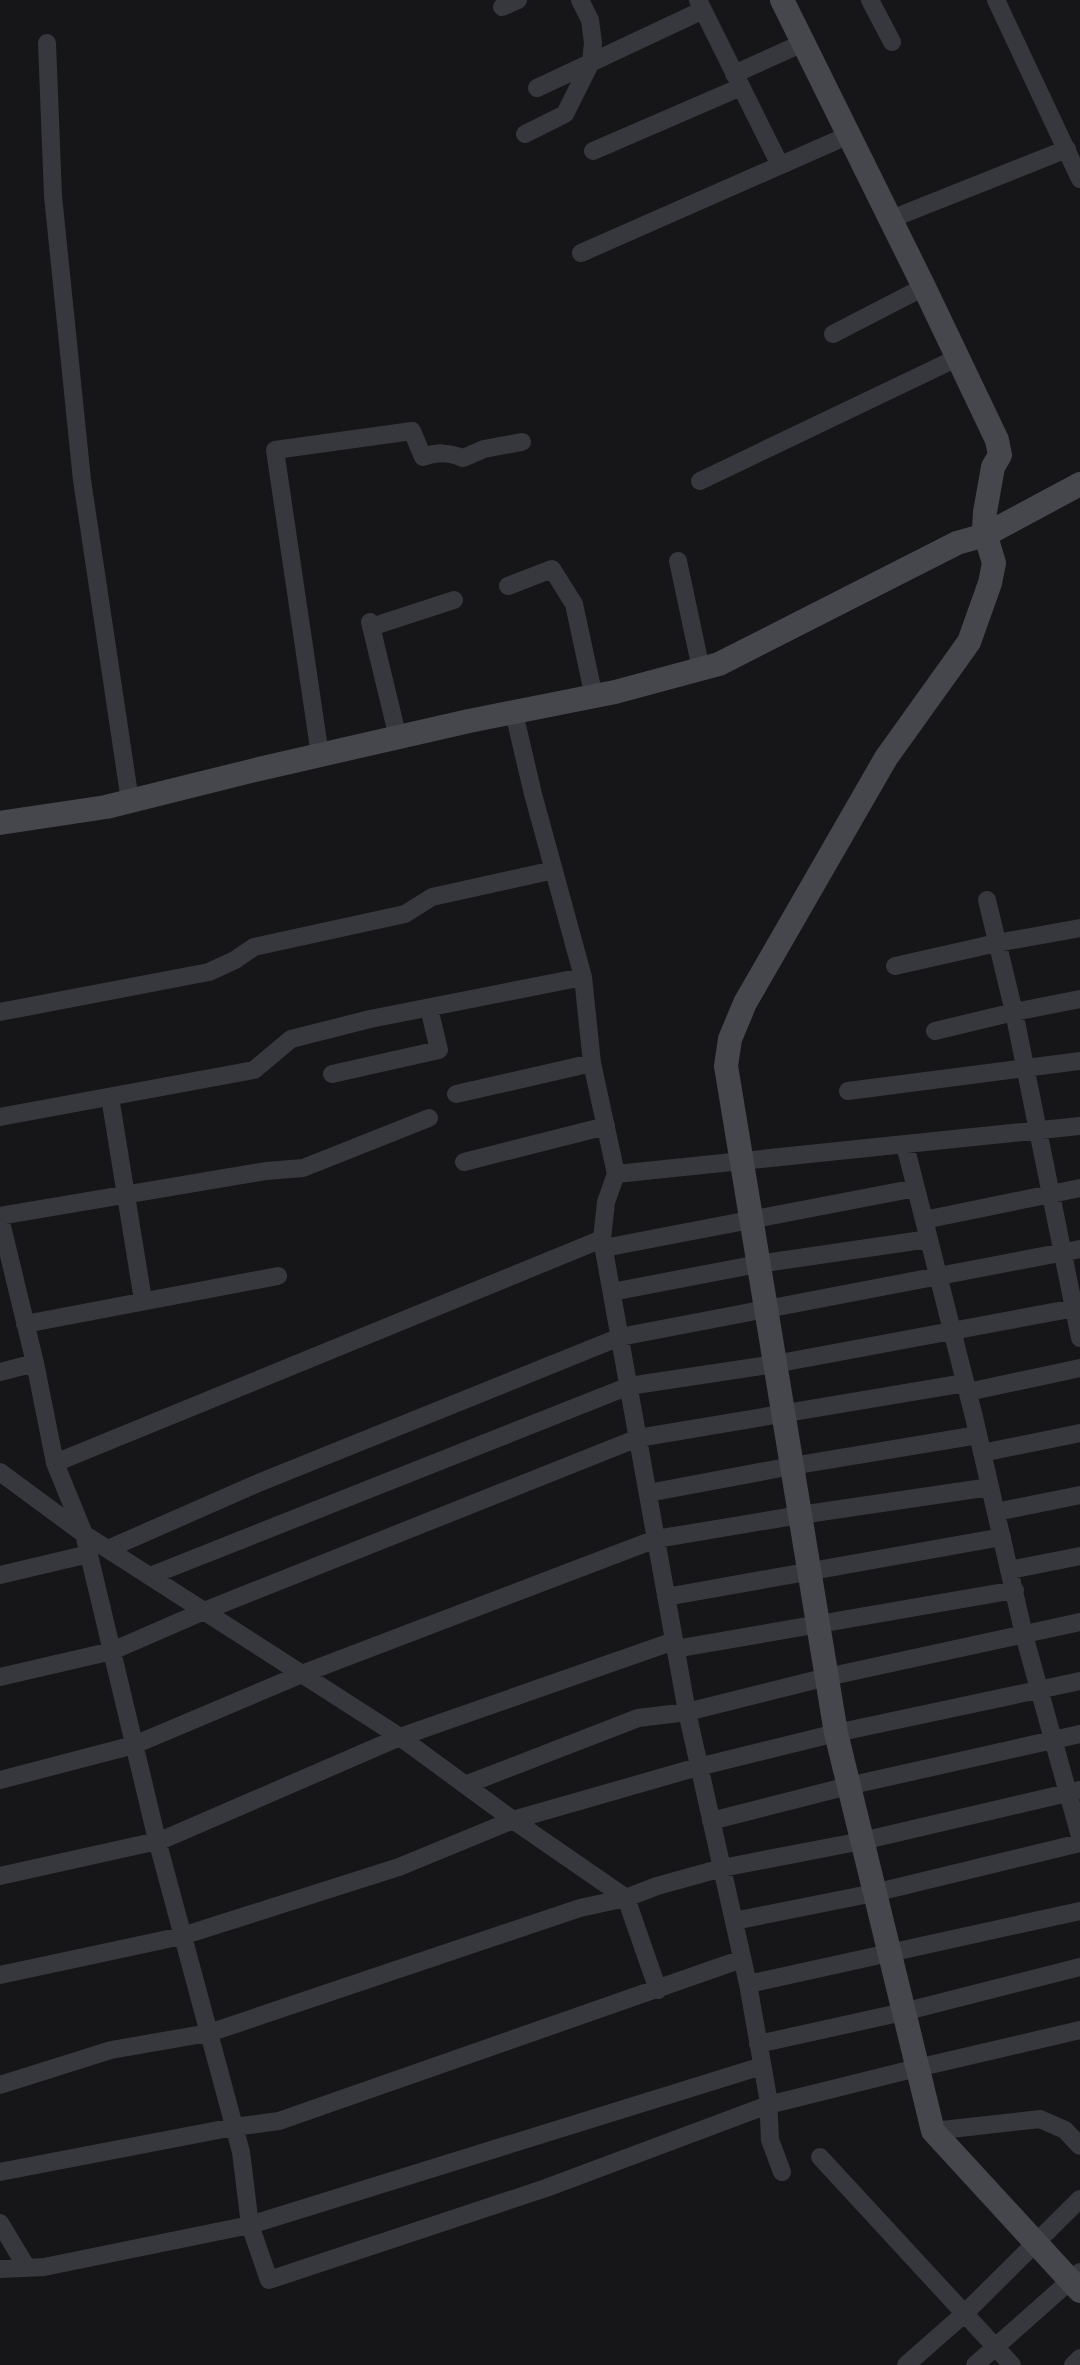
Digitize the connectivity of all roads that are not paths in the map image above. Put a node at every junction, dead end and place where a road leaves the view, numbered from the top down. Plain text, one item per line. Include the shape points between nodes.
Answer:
1 (580, 0) edge
2 (782, 0) edge
3 (870, 0) edge
4 (996, 0) edge
5 (700, 5) edge
6 (892, 42) dead end
7 (47, 43) dead end
8 (803, 43) junction
9 (591, 62) junction
10 (738, 80) junction
11 (537, 88) dead end
12 (525, 134) dead end
13 (849, 135) junction
14 (1066, 149) junction
15 (593, 152) dead end
16 (780, 165) junction
17 (1080, 179) edge
18 (891, 219) junction
19 (581, 253) dead end
20 (924, 287) junction
21 (833, 334) dead end
22 (957, 358) junction
23 (522, 442) dead end
24 (700, 482) dead end
25 (1080, 484) edge
26 (985, 535) junction
27 (678, 561) dead end
28 (508, 586) dead end
29 (454, 600) dead end
30 (701, 669) junction
31 (594, 696) junction
32 (514, 713) junction
33 (398, 738) junction
34 (320, 755) junction
35 (130, 801) junction
36 (0, 823) edge
37 (554, 870) junction
38 (987, 900) dead end
39 (1080, 928) edge
40 (997, 943) junction
41 (895, 966) dead end
42 (583, 976) junction
43 (1080, 999) edge
44 (429, 1008) junction
45 (0, 1012) edge
46 (1014, 1012) junction
47 (935, 1031) dead end
48 (1080, 1061) edge
49 (592, 1063) junction
50 (1024, 1068) junction
51 (332, 1074) dead end
52 (848, 1091) dead end
53 (456, 1094) dead end
54 (110, 1097) junction
55 (0, 1117) edge
56 (429, 1118) dead end
57 (606, 1126) junction
58 (1080, 1126) edge
59 (1037, 1131) junction
60 (905, 1145) junction
61 (464, 1162) dead end
62 (742, 1163) junction
63 (616, 1174) junction
64 (916, 1188) junction
65 (1080, 1188) edge
66 (1050, 1194) junction
67 (126, 1195) junction
68 (0, 1217) edge
69 (751, 1219) junction
70 (924, 1220) junction
71 (929, 1239) junction
72 (603, 1244) junction
73 (1080, 1248) edge
74 (1062, 1252) junction
75 (758, 1264) junction
76 (5, 1265) edge
77 (938, 1275) junction
78 (278, 1276) dead end
79 (612, 1292) junction
80 (143, 1300) junction
81 (766, 1308) junction
82 (1077, 1308) edge
83 (25, 1324) junction
84 (952, 1332) junction
85 (620, 1337) junction
86 (1080, 1338) edge
87 (35, 1363) junction
88 (775, 1364) junction
89 (1080, 1368) edge
90 (0, 1372) edge
91 (628, 1386) junction
92 (966, 1388) junction
93 (783, 1412) junction
94 (1080, 1433) edge
95 (978, 1435) junction
96 (638, 1438) junction
97 (982, 1454) junction
98 (55, 1463) junction
99 (792, 1466) junction
100 (0, 1472) edge
101 (990, 1487) junction
102 (648, 1493) junction
103 (1080, 1495) edge
104 (996, 1512) junction
105 (800, 1514) junction
106 (84, 1534) junction
107 (1002, 1537) junction
108 (656, 1539) junction
109 (108, 1549) junction
110 (89, 1554) junction
111 (1080, 1556) edge
112 (1010, 1570) junction
113 (809, 1572) junction
114 (0, 1575) edge
115 (150, 1576) junction
116 (1015, 1590) junction
117 (666, 1597) junction
118 (204, 1611) junction
119 (1080, 1622) edge
120 (818, 1625) junction
121 (1024, 1634) junction
122 (675, 1645) junction
123 (112, 1651) junction
124 (302, 1674) junction
125 (0, 1677) edge
126 (826, 1677) junction
127 (1080, 1681) edge
128 (1040, 1690) junction
129 (687, 1712) junction
130 (836, 1733) junction
131 (1080, 1734) edge
132 (400, 1737) junction
133 (1054, 1741) junction
134 (134, 1745) junction
135 (698, 1767) junction
136 (0, 1780) edge
137 (465, 1785) junction
138 (848, 1786) junction
139 (1074, 1791) edge
140 (513, 1820) junction
141 (711, 1821) junction
142 (1080, 1836) edge
143 (157, 1840) junction
144 (862, 1841) junction
145 (1080, 1843) edge
146 (722, 1868) junction
147 (0, 1876) edge
148 (874, 1893) junction
149 (626, 1898) junction
150 (1080, 1911) edge
151 (734, 1921) junction
152 (182, 1936) junction
153 (888, 1953) junction
154 (742, 1959) junction
155 (1080, 1967) edge
156 (0, 1975) edge
157 (748, 1984) junction
158 (658, 1990) junction
159 (903, 2012) junction
160 (1080, 2030) edge
161 (209, 2033) junction
162 (758, 2044) junction
163 (762, 2066) junction
164 (917, 2068) junction
165 (0, 2084) edge
166 (768, 2105) junction
167 (234, 2127) junction
168 (933, 2131) junction
169 (1080, 2146) edge
170 (820, 2157) dead end
171 (0, 2172) edge
172 (782, 2172) dead end
173 (1080, 2198) edge
174 (0, 2223) edge
175 (250, 2226) junction
176 (1036, 2242) junction
177 (27, 2268) junction
178 (0, 2269) edge
179 (1077, 2281) edge
180 (964, 2314) junction
181 (996, 2348) junction
182 (1080, 2358) edge
183 (906, 2365) edge
184 (975, 2365) edge
185 (1012, 2365) edge
186 (1073, 2365) edge

1 - 9 street via 590,20
2 - 8 street
3 - 6 street
4 - 14 street
5 - 9 street
5 - 10 street
7 - 35 street via 53,196 81,470
8 - 10 street
8 - 13 street
9 - 11 street
9 - 12 street via 565,114
10 - 15 street
10 - 16 street
13 - 16 street
13 - 18 street
14 - 17 street
14 - 18 street
16 - 19 street
18 - 20 street
20 - 21 street
20 - 22 street
22 - 24 street
22 - 26 street via 997,440 1000,455 993,467 985,512
23 - 34 street via 484,449 463,458 437,452 423,457 412,431 275,450
25 - 26 street
26 - 30 street via 957,543 727,660
26 - 62 street via 994,562 969,642 886,758 745,1003 730,1040 726,1066
27 - 30 street
28 - 31 street via 552,569 574,604
29 - 33 street via 370,624
30 - 31 street
31 - 32 street
32 - 33 street
32 - 37 street
33 - 34 street
34 - 35 street
35 - 36 street
37 - 42 street
37 - 45 street via 432,897 405,914 254,947 209,972
38 - 40 street
39 - 40 street
40 - 41 street
40 - 46 street
42 - 44 street
42 - 49 street
43 - 46 street
44 - 51 street via 439,1050
44 - 54 street via 291,1039 254,1070
46 - 47 street
46 - 50 street
48 - 50 street
49 - 53 street
49 - 57 street
50 - 52 street
50 - 59 street
54 - 55 street
54 - 67 street
56 - 67 street via 302,1168
57 - 61 street
57 - 63 street
58 - 59 street
59 - 60 street
59 - 66 street
60 - 62 street
60 - 64 street
62 - 63 street
62 - 69 street
63 - 72 street via 606,1202
64 - 69 street
64 - 70 street
65 - 66 street
66 - 70 street
66 - 74 street
67 - 68 street
67 - 80 street
68 - 76 street
69 - 72 street
69 - 75 street
70 - 71 street
71 - 75 street
71 - 77 street
72 - 79 street
72 - 98 street
73 - 74 street
74 - 77 street
74 - 82 street
75 - 79 street
75 - 81 street
76 - 83 street
77 - 81 street
77 - 84 street
78 - 80 street
79 - 85 street
80 - 83 street
81 - 85 street
81 - 88 street
82 - 84 street
82 - 86 street
83 - 87 street
84 - 88 street
84 - 92 street
85 - 91 street
85 - 109 street via 256,1484
87 - 90 street
87 - 98 street
88 - 91 street
88 - 93 street
89 - 92 street
91 - 96 street
91 - 115 street
92 - 93 street
92 - 95 street
93 - 96 street
93 - 99 street
94 - 97 street
95 - 97 street
95 - 99 street
96 - 102 street
96 - 118 street
97 - 101 street
98 - 106 street
99 - 102 street
99 - 105 street
100 - 106 street
101 - 104 street
101 - 105 street
102 - 108 street
103 - 104 street
104 - 107 street
105 - 108 street
105 - 113 street
106 - 109 street
106 - 110 street
107 - 112 street
107 - 113 street
108 - 117 street
108 - 124 street
109 - 115 street
110 - 114 street
110 - 123 street
111 - 112 street
112 - 116 street
113 - 117 street
113 - 120 street
115 - 118 street
116 - 120 street
116 - 121 street
117 - 122 street
118 - 123 street
118 - 124 street
119 - 121 street
120 - 122 street
120 - 126 street
121 - 126 street
121 - 128 street
122 - 129 street
122 - 132 street
123 - 125 street
123 - 134 street
124 - 132 street
124 - 134 street
126 - 129 street
126 - 130 street
127 - 128 street
128 - 130 street
128 - 133 street
129 - 135 street
129 - 137 street via 638,1718
130 - 135 street
130 - 138 street
131 - 133 street
132 - 137 street
132 - 143 street
133 - 138 street
133 - 139 street
134 - 136 street
134 - 143 street
135 - 140 street
135 - 141 street
137 - 140 street
138 - 141 street
138 - 144 street
139 - 142 street
139 - 144 street
140 - 149 street
140 - 152 street via 399,1867
141 - 146 street
143 - 147 street
143 - 152 street
144 - 146 street
144 - 148 street
145 - 148 street
146 - 149 street via 656,1886
146 - 151 street
148 - 151 street
148 - 153 street
149 - 158 street
149 - 161 street via 580,1908
150 - 153 street
151 - 154 street
152 - 156 street
152 - 161 street
153 - 157 street
153 - 159 street
154 - 157 street
154 - 158 street
155 - 159 street
157 - 162 street
158 - 167 street via 279,2122
159 - 162 street
159 - 164 street
160 - 164 street
161 - 165 street via 111,2050
161 - 167 street
162 - 163 street
163 - 166 street
163 - 175 street
164 - 166 street
164 - 168 street
166 - 172 street via 770,2140
166 - 175 street via 546,2188 269,2280
167 - 171 street
167 - 175 street via 241,2152
168 - 169 street via 1040,2119 1065,2130
168 - 176 street
170 - 180 street
173 - 176 street
174 - 177 street
175 - 177 street
176 - 179 street
176 - 180 street
177 - 178 street
179 - 181 street
180 - 181 street
180 - 183 street
181 - 184 street
181 - 185 street
182 - 186 street

